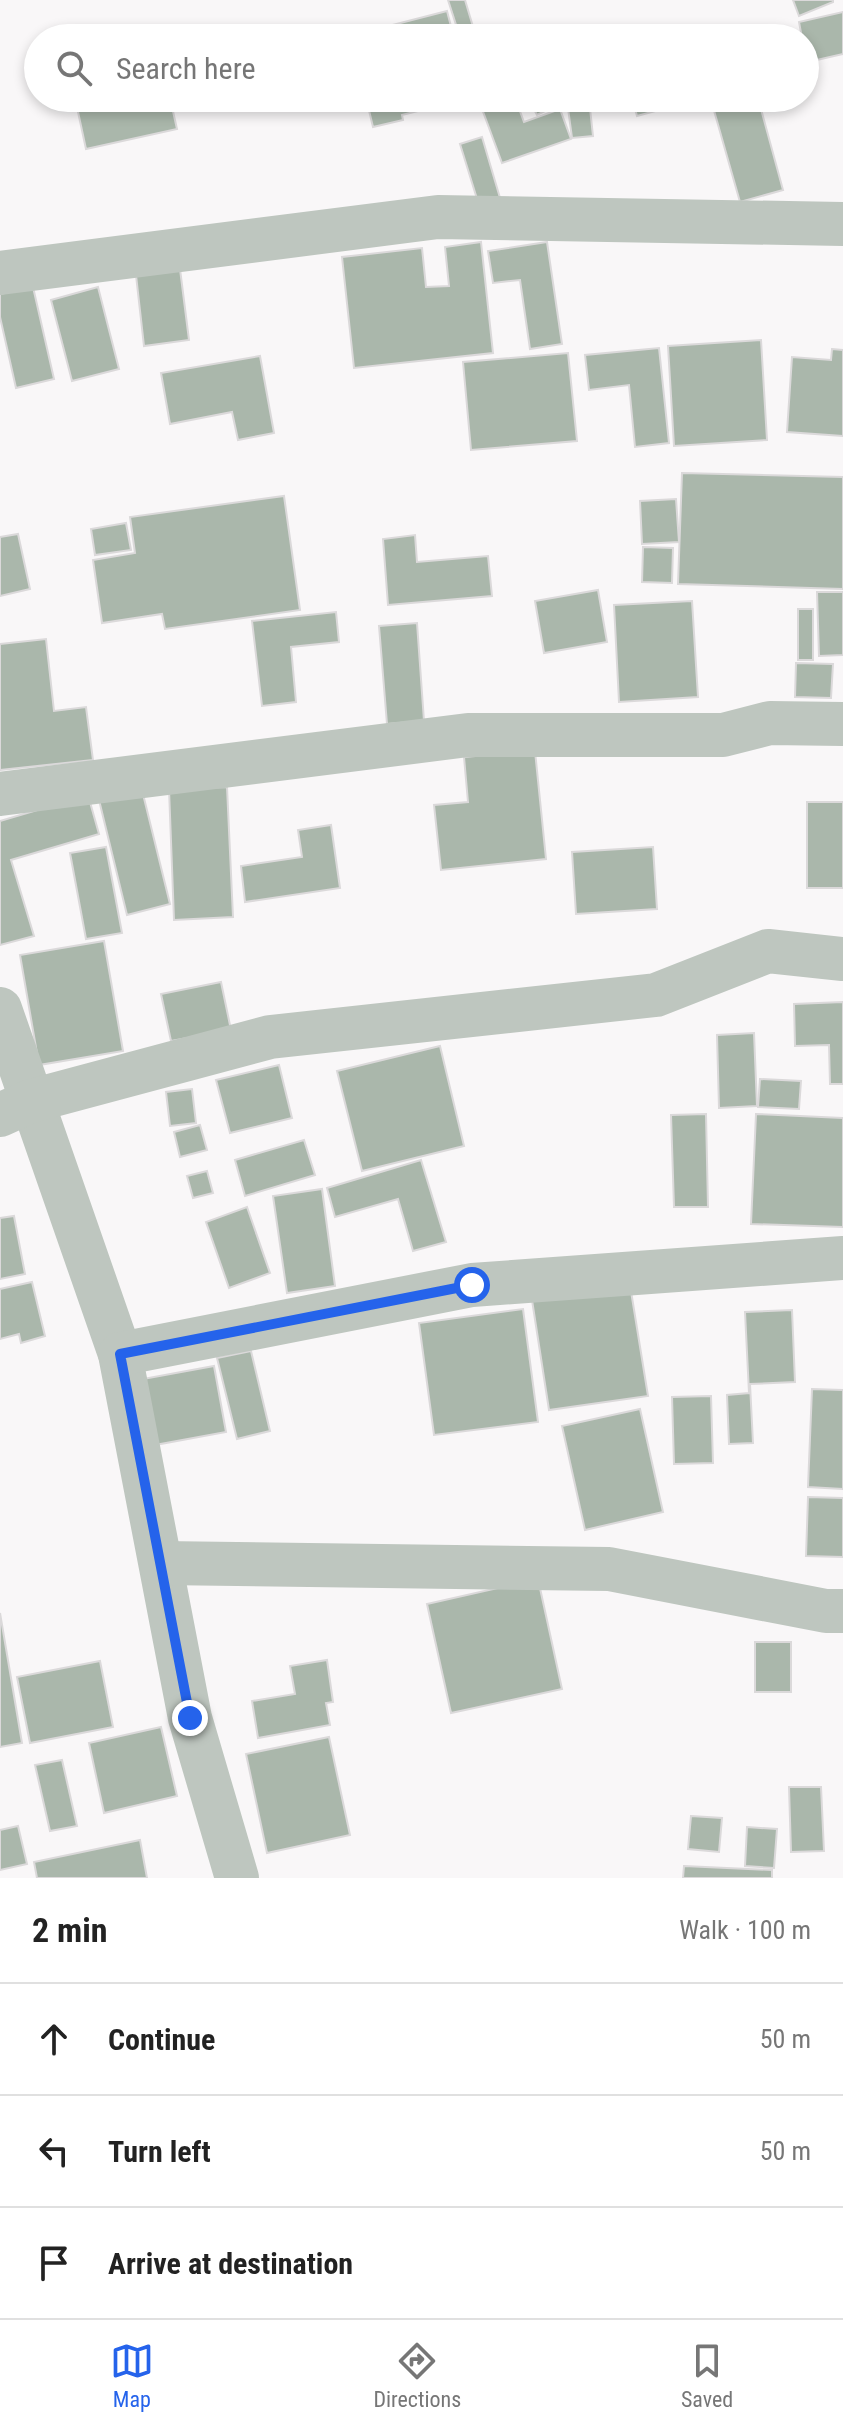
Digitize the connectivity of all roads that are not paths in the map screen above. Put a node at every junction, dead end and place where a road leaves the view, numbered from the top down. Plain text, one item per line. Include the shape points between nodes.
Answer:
1 (843, 224) edge
2 (0, 273) edge
3 (843, 724) edge
4 (0, 794) edge
5 (843, 959) edge
6 (0, 1009) edge
7 (16, 1108) edge
8 (843, 1258) edge
9 (120, 1354) junction
10 (161, 1563) junction
11 (843, 1611) edge
12 (237, 1878) edge

1 - 2 street via 438,217
3 - 4 street via 770,723 723,735 468,735
5 - 7 street via 768,951 656,995 270,1037
6 - 7 street
7 - 9 street
8 - 9 street via 472,1285
9 - 10 street
10 - 11 street via 609,1569
10 - 12 street via 190,1718

